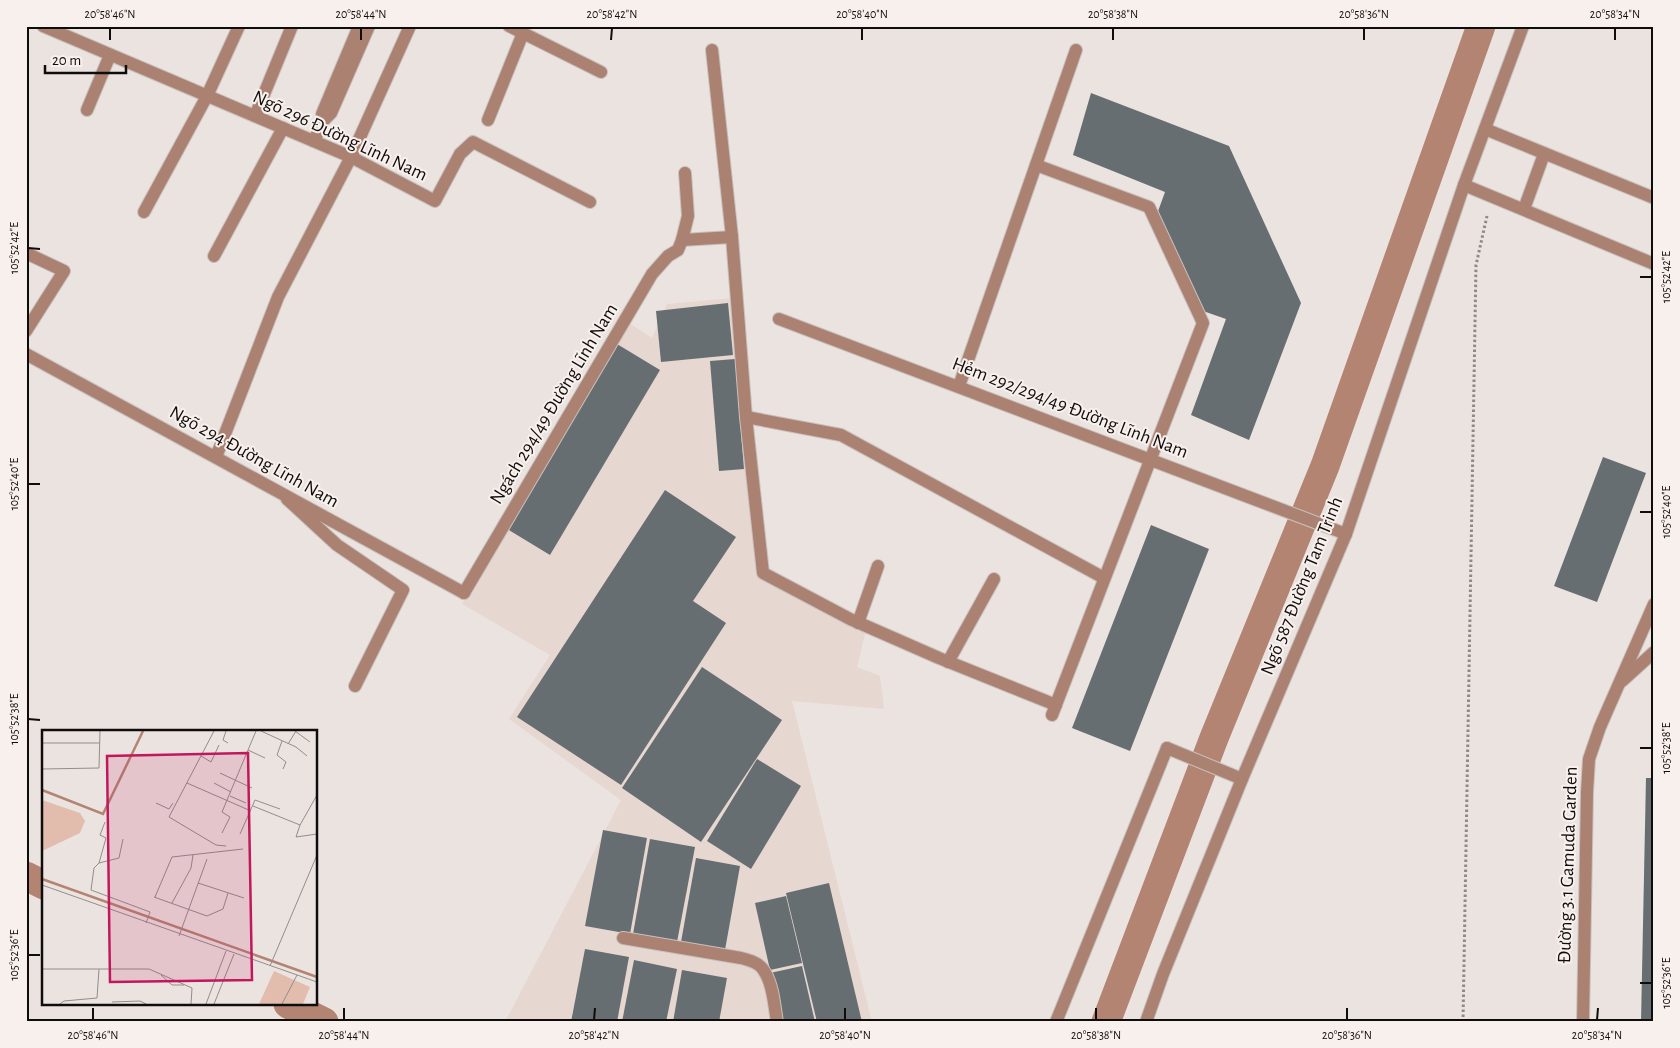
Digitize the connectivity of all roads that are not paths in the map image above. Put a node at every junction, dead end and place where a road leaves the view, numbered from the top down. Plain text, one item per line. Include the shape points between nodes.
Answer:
1 (43, 26) edge
2 (239, 26) edge
3 (292, 26) edge
4 (359, 26) edge
5 (369, 26) edge
6 (410, 26) edge
7 (509, 26) edge
8 (1523, 26) edge
9 (67, 31) edge
10 (523, 33) junction
11 (712, 50) dead end
12 (1076, 50) dead end
13 (110, 54) junction
14 (601, 72) dead end
15 (207, 96) junction
16 (87, 110) dead end
17 (254, 116) junction
18 (488, 120) dead end
19 (323, 121) junction
20 (283, 128) junction
21 (1485, 129) junction
22 (314, 141) junction
23 (1544, 154) junction
24 (351, 158) junction
25 (1036, 165) junction
26 (685, 173) dead end
27 (1464, 184) junction
28 (1654, 198) edge
29 (590, 202) dead end
30 (1524, 209) junction
31 (144, 212) dead end
32 (732, 237) junction
33 (682, 240) junction
34 (26, 253) edge
35 (214, 256) dead end
36 (1654, 264) edge
37 (779, 319) dead end
38 (26, 330) edge
39 (26, 354) edge
40 (959, 386) junction
41 (746, 418) junction
42 (216, 457) junction
43 (1151, 459) junction
44 (277, 491) junction
45 (1346, 534) junction
46 (878, 566) dead end
47 (1104, 578) junction
48 (994, 579) dead end
49 (464, 593) joint
50 (1654, 604) edge
51 (858, 623) junction
52 (1654, 652) edge
53 (948, 662) junction
54 (1619, 684) junction
55 (355, 686) dead end
56 (1242, 779) junction
57 (622, 938) dead end
58 (777, 1022) edge
59 (1056, 1022) edge
60 (1146, 1022) edge
61 (1583, 1022) edge

1 - 9 street, Ngõ 296 Đường Lĩnh Nam
2 - 15 street
3 - 17 street
4 - 19 street via 322,112
5 - 19 street via 331,114
6 - 24 street
7 - 10 street
8 - 21 street, Ngõ 587 Đường Tam Trinh
9 - 13 street, Ngõ 296 Đường Lĩnh Nam
10 - 14 street
10 - 18 street
11 - 32 street
12 - 25 street
13 - 15 street, Ngõ 296 Đường Lĩnh Nam
13 - 16 street
15 - 17 street, Ngõ 296 Đường Lĩnh Nam
15 - 31 street
17 - 20 street, Ngõ 296 Đường Lĩnh Nam
19 - 22 street
20 - 22 street, Ngõ 296 Đường Lĩnh Nam
20 - 35 street
21 - 23 street
21 - 27 street, Ngõ 587 Đường Tam Trinh
22 - 24 street, Ngõ 296 Đường Lĩnh Nam
23 - 28 street
23 - 30 street
24 - 29 street, Ngõ 296 Đường Lĩnh Nam via 435,201 460,154 473,142
24 - 42 street via 278,296
25 - 40 street
25 - 43 street via 1149,207 1203,323
26 - 33 street, Ngách 294/49 Đường Lĩnh Nam via 688,216
27 - 30 street
27 - 45 street, Ngõ 587 Đường Tam Trinh
30 - 36 street
32 - 33 street
32 - 41 street
33 - 49 street, Ngách 294/49 Đường Lĩnh Nam via 678,250 652,274
34 - 38 street via 64,271
37 - 40 street, Hẻm 292/294/49 Đường Lĩnh Nam
39 - 42 street, Ngõ 294 Đường Lĩnh Nam
40 - 43 street, Hẻm 292/294/49 Đường Lĩnh Nam
41 - 47 street via 841,435
41 - 51 street via 763,573
42 - 44 street, Ngõ 294 Đường Lĩnh Nam
43 - 45 street, Hẻm 292/294/49 Đường Lĩnh Nam
43 - 47 street
44 - 49 street, Ngõ 294 Đường Lĩnh Nam
44 - 55 street via 337,545 403,590
45 - 56 street, Ngõ 587 Đường Tam Trinh
46 - 51 street
47 - 53 street via 1054,710
48 - 53 street
50 - 54 street, Đường 3.1 Gamuda Garden
51 - 53 street
52 - 54 street, Đường 3.1 Gamuda Garden
54 - 61 street, Đường 3.1 Gamuda Garden via 1589,759
56 - 59 street via 1167,748
56 - 60 street, Ngõ 587 Đường Tam Trinh
57 - 58 street via 754,962 762,968 769,982

